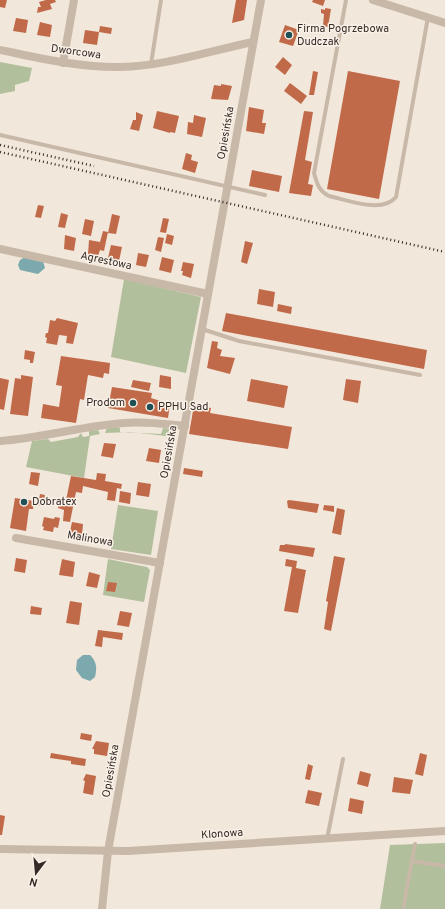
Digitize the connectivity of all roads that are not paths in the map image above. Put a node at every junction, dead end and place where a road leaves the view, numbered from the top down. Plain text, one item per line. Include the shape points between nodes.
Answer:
1 (74, 0) edge
2 (161, 0) edge
3 (261, 0) edge
4 (346, 0) edge
5 (373, 0) edge
6 (428, 17) junction
7 (445, 23) edge
8 (253, 42) junction
9 (0, 50) edge
10 (63, 63) junction
11 (151, 64) junction
12 (0, 134) edge
13 (227, 188) junction
14 (265, 195) dead end
15 (0, 249) edge
16 (208, 294) junction
17 (202, 329) junction
18 (420, 375) dead end
19 (185, 426) junction
20 (0, 441) edge
21 (16, 538) dead end
22 (160, 562) junction
23 (343, 759) dead end
24 (445, 831) edge
25 (327, 839) junction
26 (415, 844) dead end
27 (0, 849) edge
28 (108, 851) junction
29 (412, 860) junction
30 (445, 866) edge
31 (102, 909) edge
32 (403, 909) edge

1 - 10 street
2 - 11 lane
3 - 8 street, Opiesińska
4 - 6 lane via 314,173 318,187 323,193 378,206 392,203 396,198
5 - 6 street
6 - 7 street
8 - 11 street, Dworcowa
8 - 13 street, Opiesińska
9 - 10 street, Dworcowa
10 - 11 street, Dworcowa via 94,67
12 - 13 lane
13 - 14 lane
13 - 16 street, Opiesińska
15 - 16 street, Agrestowa
16 - 17 street, Opiesińska
17 - 18 lane via 239,341
17 - 19 street, Opiesińska
19 - 20 street via 151,422 125,423
19 - 22 street, Opiesińska
21 - 22 street, Malinowa
22 - 28 street, Opiesińska
23 - 25 lane
24 - 25 street, Klonowa
25 - 28 street, Klonowa
26 - 29 lane
27 - 28 street, Klonowa
28 - 31 street, Opiesińska
29 - 30 lane
29 - 32 lane

